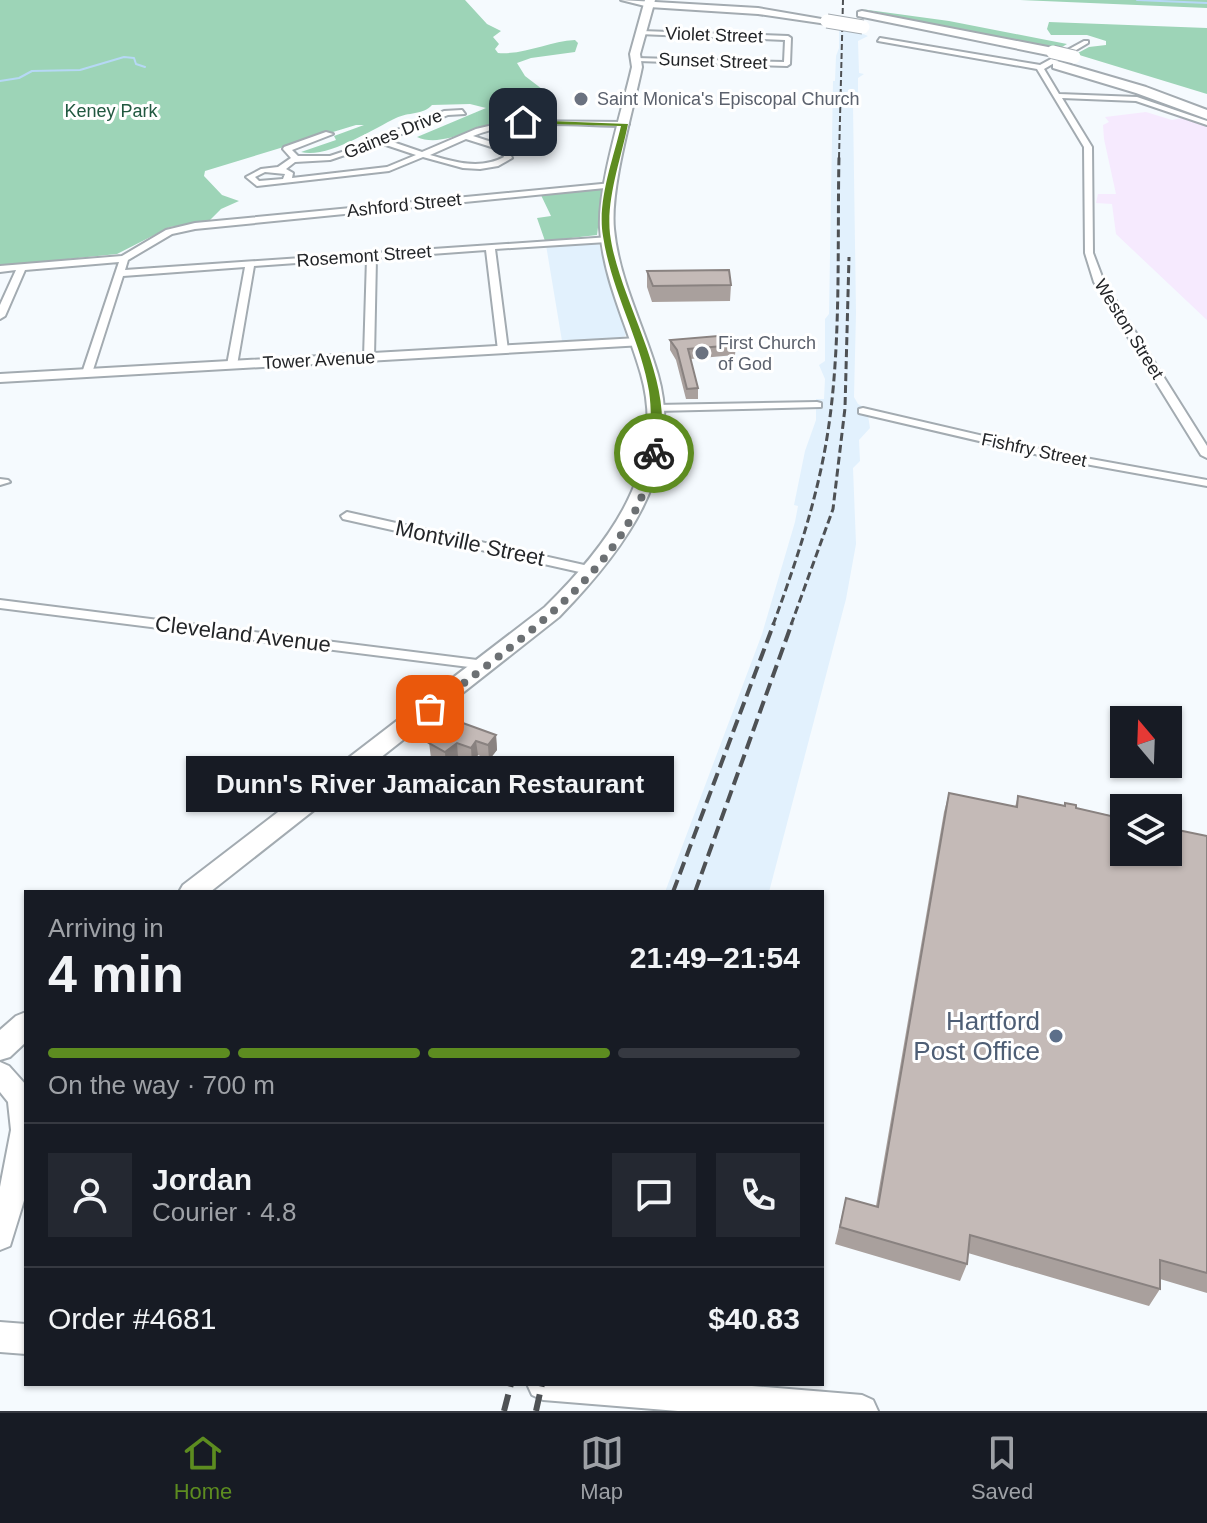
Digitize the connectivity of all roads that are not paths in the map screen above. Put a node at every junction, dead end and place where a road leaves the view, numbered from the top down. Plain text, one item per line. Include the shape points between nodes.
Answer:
1 (627, 0) edge
2 (746, 0) edge
3 (763, 0) edge
4 (772, 0) edge
5 (655, 2) edge
6 (726, 9) junction
7 (849, 10) dead end
8 (827, 13) junction
9 (862, 19) junction
10 (646, 31) junction
11 (880, 40) dead end
12 (1086, 42) dead end
13 (638, 59) junction
14 (1054, 59) junction
15 (787, 64) joint
16 (1157, 80) dead end
17 (1057, 96) junction
18 (1207, 102) edge
19 (462, 112) dead end
20 (1207, 112) edge
21 (1207, 123) edge
22 (625, 124) junction
23 (329, 134) dead end
24 (467, 137) junction
25 (380, 140) junction
26 (426, 154) junction
27 (296, 159) junction
28 (280, 170) junction
29 (287, 180) junction
30 (612, 185) junction
31 (607, 239) junction
32 (490, 247) junction
33 (372, 255) junction
34 (124, 259) junction
35 (250, 264) junction
36 (22, 267) junction
37 (0, 269) edge
38 (121, 273) junction
39 (0, 316) edge
40 (638, 342) junction
41 (503, 350) junction
42 (369, 357) junction
43 (232, 365) junction
44 (87, 373) junction
45 (0, 378) edge
46 (817, 405) dead end
47 (656, 408) junction
48 (863, 411) dead end
49 (1207, 455) edge
50 (1207, 483) edge
51 (347, 516) dead end
52 (593, 571) junction
53 (0, 604) edge
54 (485, 665) junction
55 (195, 890) edge
56 (24, 1026) edge
57 (0, 1048) edge
58 (0, 1074) edge
59 (0, 1236) edge
60 (0, 1337) edge
61 (24, 1339) edge
62 (566, 1386) edge
63 (862, 1411) edge

1 - 5 highway
2 - 8 highway
3 - 8 highway
4 - 8 highway
5 - 6 highway
5 - 10 main road
6 - 8 highway
6 - 10 highway via 682,10
7 - 9 highway
8 - 9 highway, bridge
9 - 14 highway
9 - 14 highway
9 - 14 highway via 877,17
10 - 13 main road via 644,55
10 - 15 street, Violet Street via 788,38
11 - 14 street
12 - 14 street
13 - 15 street, Sunset Street
13 - 22 main road
14 - 16 highway
14 - 17 street, Weston Street
14 - 18 highway
14 - 20 highway
17 - 21 street via 1137,99
17 - 49 street, Weston Street via 1089,150 1089,253 1095,275
19 - 25 street, Gaines Drive
22 - 24 street via 523,122
22 - 30 main road
23 - 27 street via 287,149
24 - 26 street
24 - 26 street via 504,149 508,158 471,167
25 - 26 street
25 - 27 street, Gaines Drive via 337,157
26 - 29 street via 379,172
27 - 28 street
28 - 29 street via 289,173
28 - 29 street via 257,172 250,180 263,185
30 - 31 main road
30 - 34 street, Ashford Street via 195,226 169,232
31 - 32 street, Rosemont Street
31 - 40 main road
32 - 33 street, Rosemont Street
32 - 41 street
33 - 35 street, Rosemont Street
33 - 42 street
34 - 36 street
34 - 38 street
35 - 38 street, Rosemont Street
35 - 43 street
36 - 37 street
36 - 39 street
38 - 44 street
40 - 41 main road, Tower Avenue
40 - 47 main road
41 - 42 main road, Tower Avenue
42 - 43 main road, Tower Avenue
43 - 44 main road, Tower Avenue
44 - 45 main road, Tower Avenue
46 - 47 street
47 - 52 main road via 655,445 645,486 621,533
48 - 50 street, Fishfry Street via 1052,455
51 - 52 street, Montville Street
52 - 54 main road via 552,612
53 - 54 street, Cleveland Avenue
54 - 55 main road
56 - 57 main road
58 - 59 main road via 20,1099 24,1119
60 - 61 main road
62 - 63 main road

